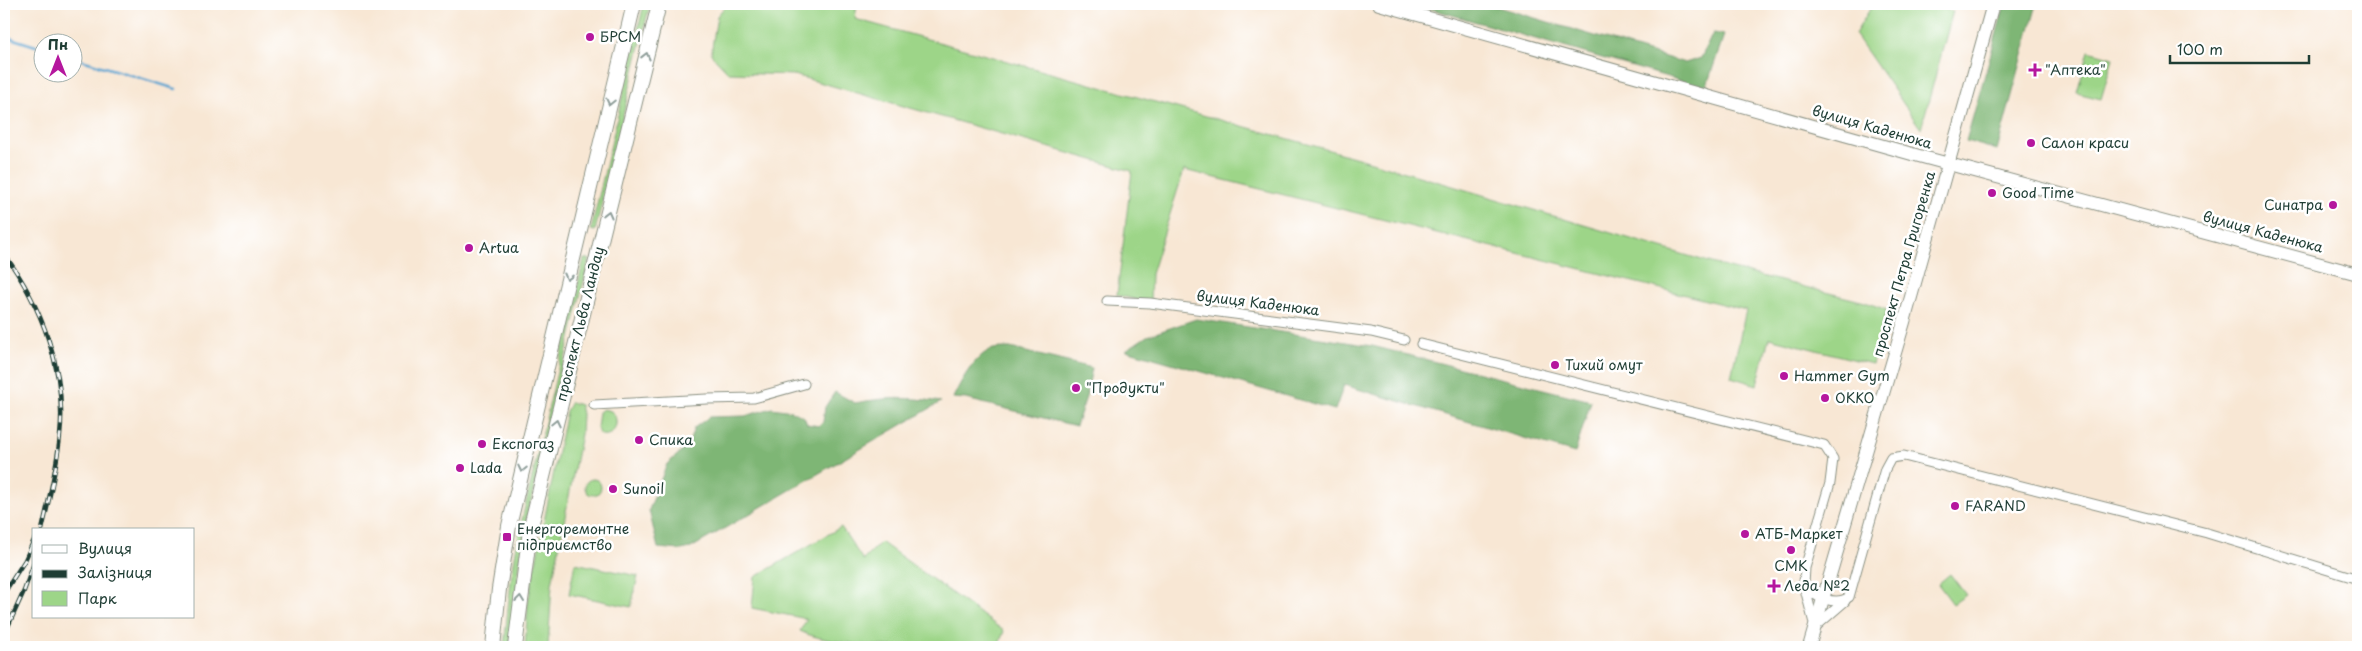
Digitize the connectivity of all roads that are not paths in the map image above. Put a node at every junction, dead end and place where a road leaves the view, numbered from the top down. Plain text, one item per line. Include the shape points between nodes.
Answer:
1 (634, 4) edge
2 (659, 4) edge
3 (1378, 4) edge
4 (1993, 4) edge
5 (1948, 164) junction
6 (577, 241) junction
7 (600, 246) junction
8 (2358, 274) edge
9 (1107, 301) dead end
10 (1404, 340) dead end
11 (1421, 344) dead end
12 (804, 384) dead end
13 (594, 406) dead end
14 (2358, 579) edge
15 (1804, 586) junction
16 (1824, 597) junction
17 (1849, 597) junction
18 (1815, 627) junction
19 (494, 647) edge
20 (515, 647) edge
21 (1809, 647) edge

1 -> 6 main road, проспект Льва Ландау
7 -> 2 main road, проспект Льва Ландау
3 - 5 street, вулиця Каденюка
4 - 5 street, проспект Петра Григоренка
5 - 8 street, вулиця Каденюка
5 - 16 street, проспект Петра Григоренка
6 - 7 main road
6 -> 19 main road, проспект Льва Ландау via 509,526
20 -> 7 main road, проспект Льва Ландау via 530,530
9 - 10 street, вулиця Каденюка via 1150,303 1371,332
11 - 15 street via 1824,445 1833,459 1830,483 1805,568
12 - 13 street via 754,398
14 - 17 street via 2207,532 1904,456 1891,458 1886,468
15 - 16 street
15 - 18 street
16 - 17 street via 1835,602
16 - 18 street, проспект Петра Григоренка
17 - 18 street
18 - 21 street, проспект Петра Григоренка

